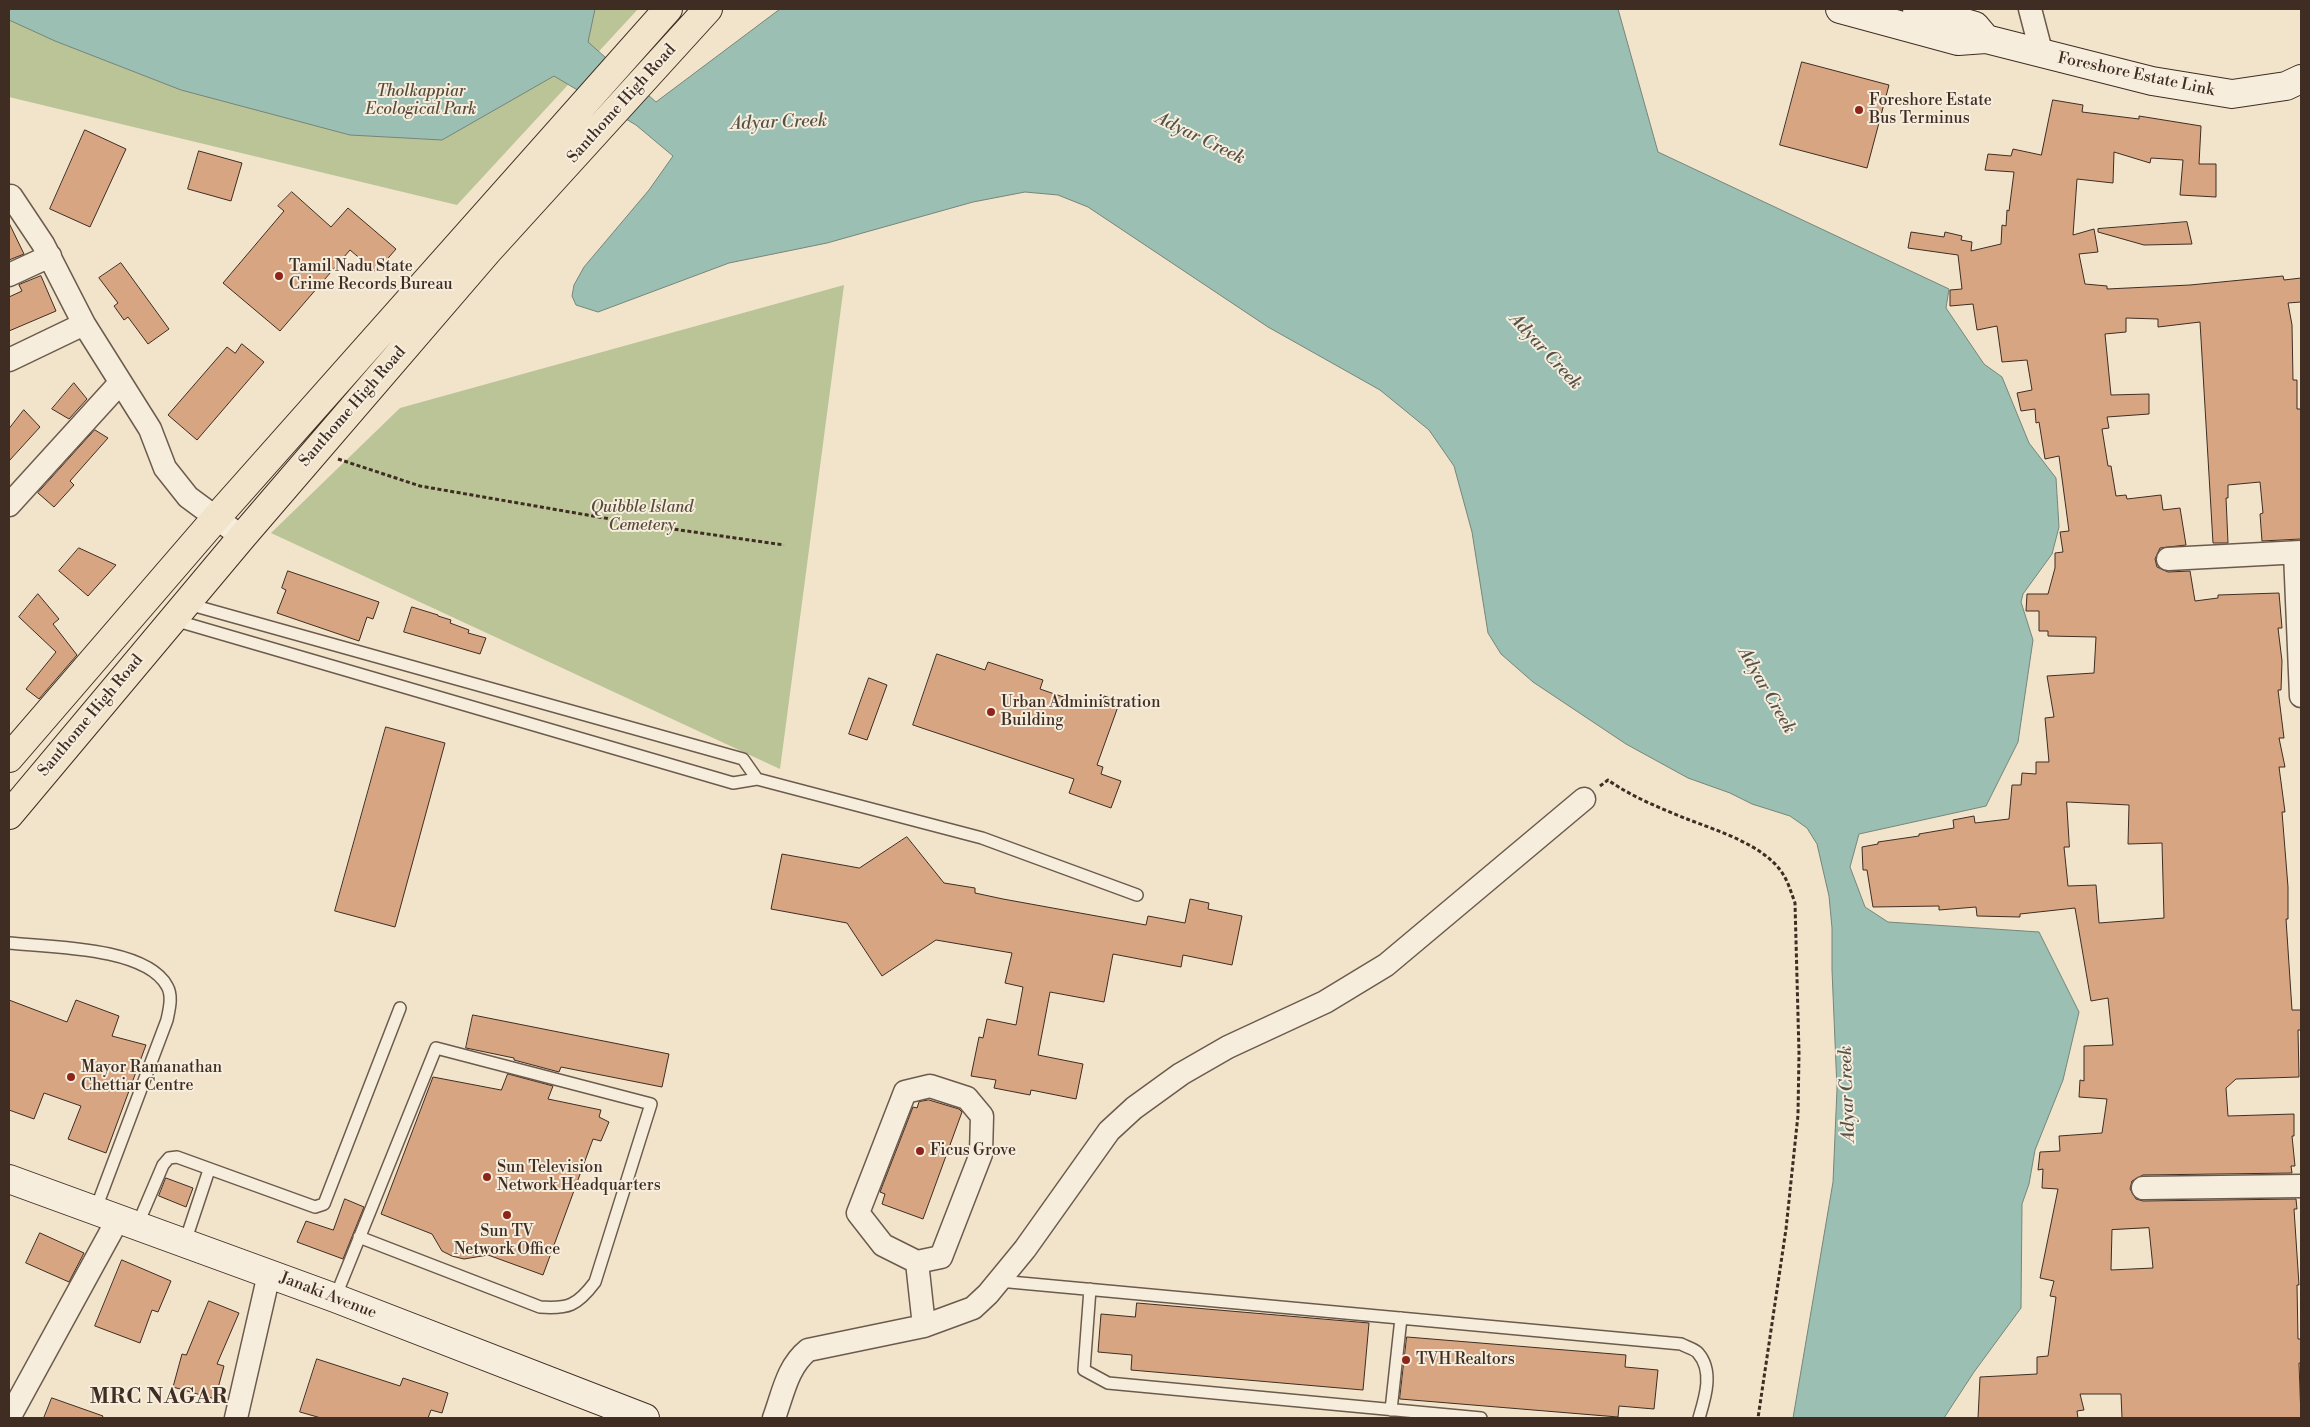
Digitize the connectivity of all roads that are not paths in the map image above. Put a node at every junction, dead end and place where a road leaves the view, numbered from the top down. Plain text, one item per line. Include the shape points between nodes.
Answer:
1 (668, 9) edge
2 (708, 9) edge
3 (1840, 9) edge
4 (1917, 9) edge
5 (2030, 9) edge
6 (1994, 41) junction
7 (2042, 55) junction
8 (2301, 79) edge
9 (10, 195) edge
10 (50, 256) junction
11 (9, 275) edge
12 (84, 324) junction
13 (9, 360) edge
14 (120, 383) junction
15 (9, 505) edge
16 (216, 518) junction
17 (242, 538) junction
18 (2298, 552) edge
19 (2168, 560) dead end
20 (179, 611) junction
21 (2301, 696) edge
22 (9, 758) edge
23 (757, 779) junction
24 (1584, 798) dead end
25 (9, 815) edge
26 (1137, 895) dead end
27 (9, 943) edge
28 (400, 1008) dead end
29 (209, 1170) junction
30 (9, 1179) edge
31 (2301, 1186) edge
32 (2142, 1188) dead end
33 (117, 1219) junction
34 (359, 1237) junction
35 (185, 1242) junction
36 (917, 1262) junction
37 (269, 1274) junction
38 (999, 1281) junction
39 (1090, 1289) junction
40 (335, 1298) junction
41 (1401, 1318) junction
42 (924, 1326) junction
43 (1391, 1410) junction
44 (9, 1418) edge
45 (236, 1418) edge
46 (645, 1418) edge
47 (774, 1418) edge
48 (1481, 1418) edge
49 (1700, 1418) edge

1 - 16 main road, Santhome High Road
2 - 17 main road, Santhome High Road via 488,252
3 - 6 street via 1958,41
4 - 6 street via 1975,26
5 - 7 street
6 - 7 street, Foreshore Estate Link
7 - 8 street, Foreshore Estate Link via 2152,81 2232,94 2286,86
9 - 10 street
10 - 11 street
10 - 12 street
12 - 13 street
12 - 14 street
14 - 15 street
14 - 16 street via 150,429 165,468 188,497
16 - 17 street
16 - 22 main road, Santhome High Road
17 - 20 main road, Santhome High Road
18 - 19 street
18 - 21 street
20 - 23 lane via 733,783
20 - 23 lane via 743,759
20 - 25 main road, Santhome High Road
23 - 26 lane via 982,838
24 - 38 street via 1386,965 1326,1002 1228,1047 1181,1074 1134,1108 1109,1131
27 - 33 lane via 129,958 158,975 168,987 167,1020
28 - 29 lane via 324,1204 315,1208
29 - 33 lane via 169,1158
29 - 35 lane
30 - 33 street, Janaki Avenue
31 - 32 street
33 - 35 street, Janaki Avenue
33 - 44 street
34 - 34 lane via 436,1048 651,1104 595,1282 584,1297 563,1308 540,1307
34 - 40 lane
35 - 37 street, Janaki Avenue
36 - 36 street via 882,1245 858,1213 905,1092 930,1086 967,1098 982,1116 981,1154 941,1258
36 - 42 street
37 - 40 street, Janaki Avenue
37 - 45 street
38 - 39 lane
38 - 42 street via 973,1308
39 - 41 lane
39 - 43 lane via 1084,1370 1108,1383
40 - 46 street, Janaki Avenue
41 - 43 lane
41 - 49 lane via 1681,1344 1698,1352 1708,1368
42 - 47 street via 808,1350 791,1370
43 - 48 lane

